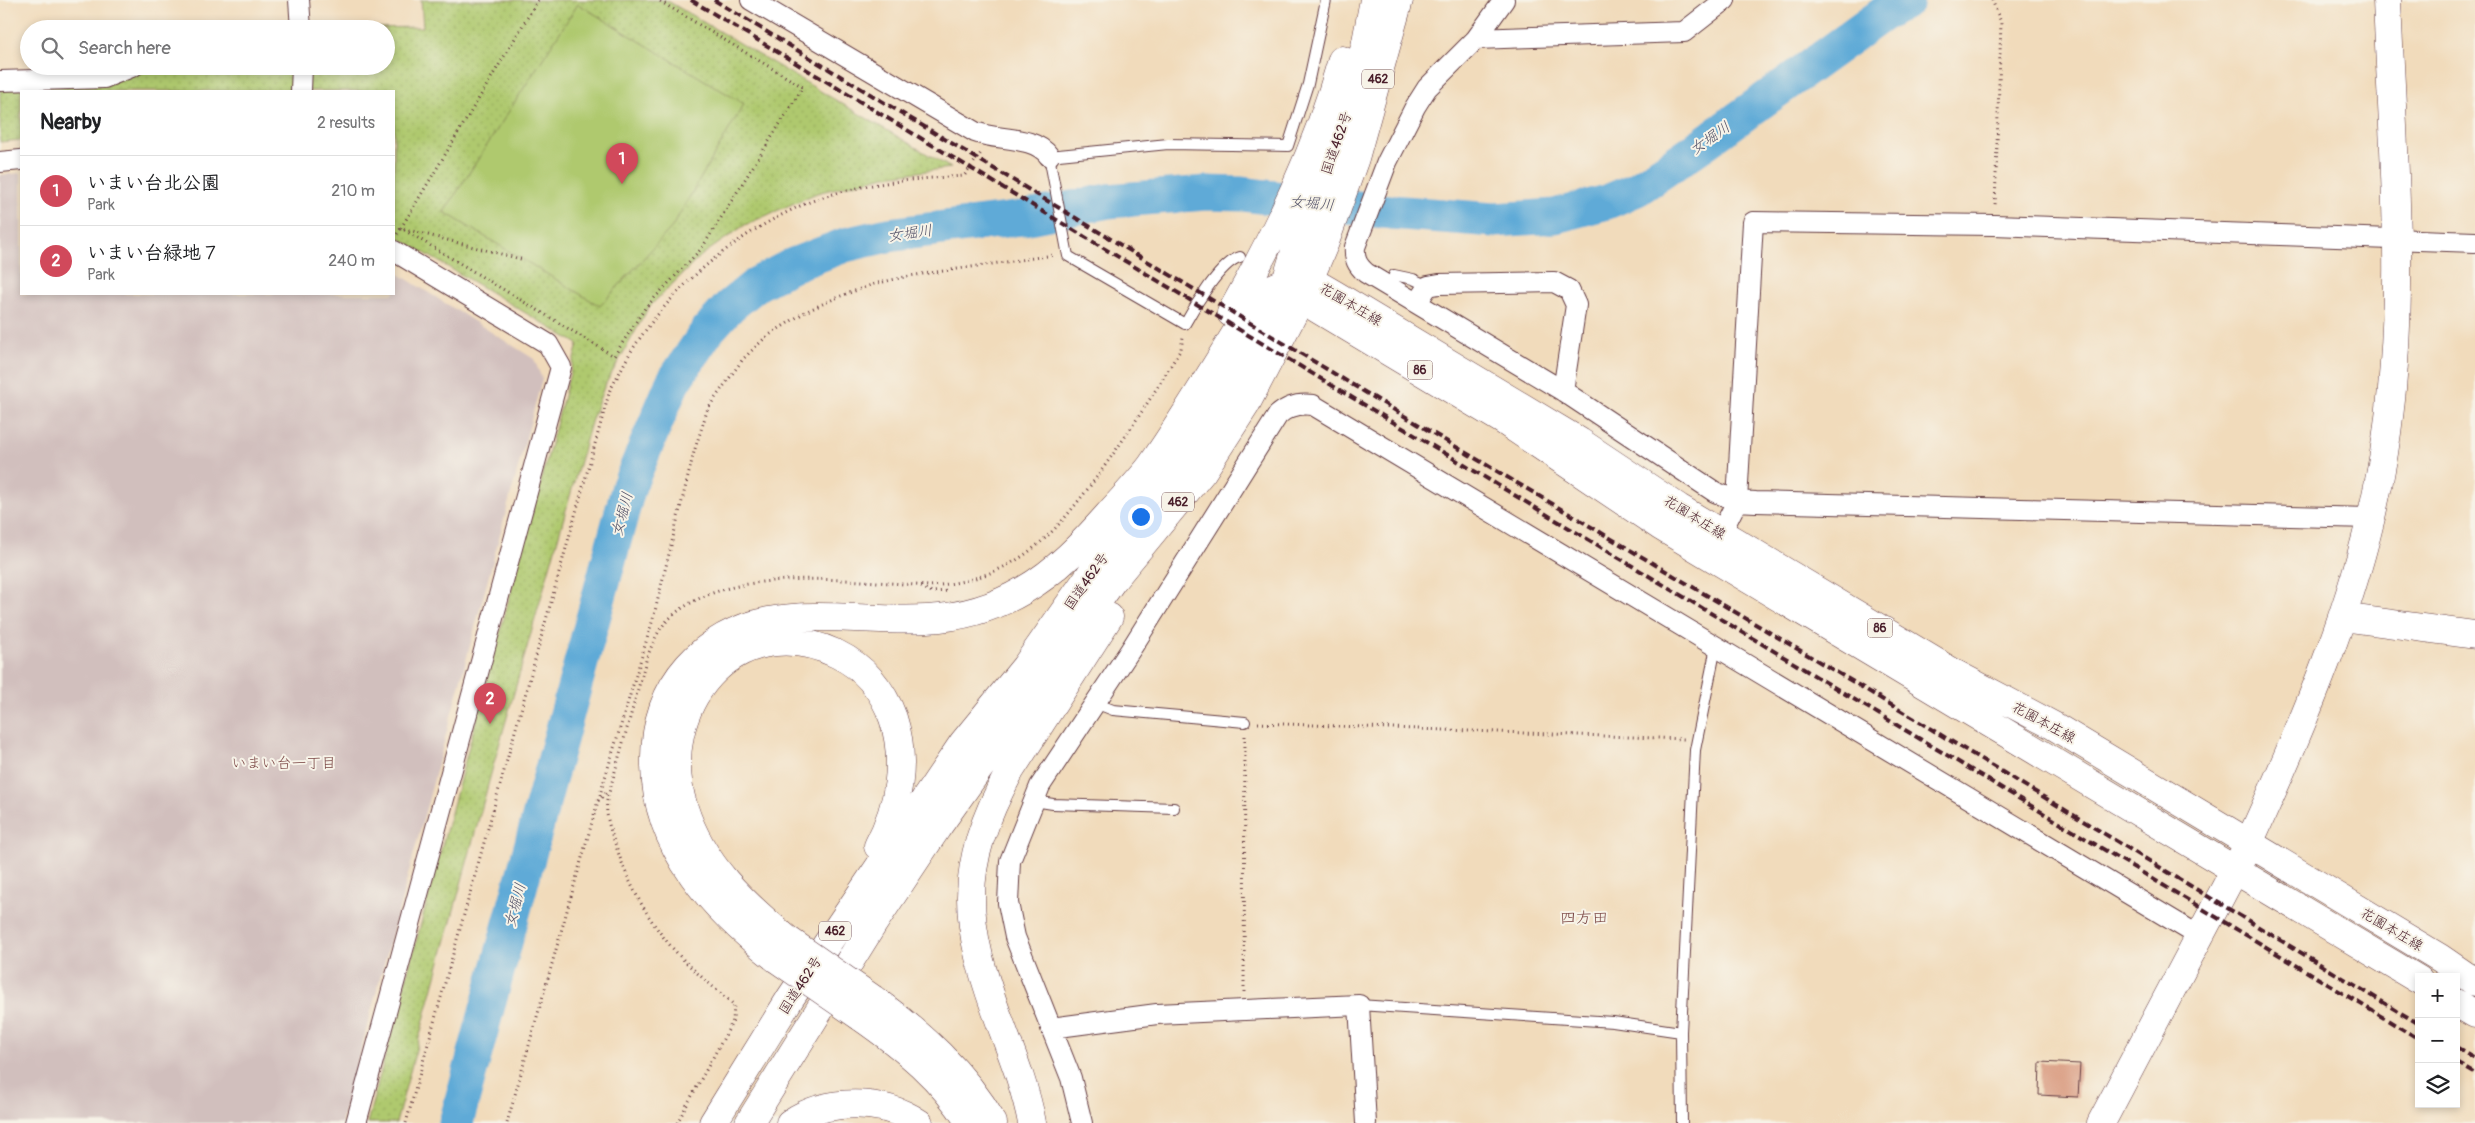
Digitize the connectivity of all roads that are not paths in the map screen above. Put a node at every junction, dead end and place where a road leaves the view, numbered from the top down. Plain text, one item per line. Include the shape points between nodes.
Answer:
1 (299, 0) edge
2 (751, 0) edge
3 (1326, 0) edge
4 (1356, 0) edge
5 (1374, 0) edge
6 (1398, 0) edge
7 (1504, 0) edge
8 (1724, 0) edge
9 (2387, 0) edge
10 (300, 20) edge
11 (1476, 39) junction
12 (112, 75) edge
13 (302, 75) edge
14 (0, 81) edge
15 (301, 90) edge
16 (1333, 155) junction
17 (1050, 159) junction
18 (20, 160) edge
19 (0, 162) edge
20 (1299, 238) junction
21 (2396, 240) junction
22 (2475, 242) edge
23 (395, 252) edge
24 (1240, 257) dead end
25 (1394, 275) dead end
26 (1299, 287) junction
27 (1425, 290) joint
28 (1563, 391) junction
29 (1203, 471) junction
30 (1737, 501) junction
31 (2370, 518) junction
32 (1093, 532) junction
33 (1721, 533) junction
34 (2342, 617) junction
35 (2475, 635) edge
36 (1716, 647) junction
37 (1095, 703) junction
38 (1246, 722) road end
39 (1034, 801) junction
40 (1174, 808) dead end
41 (2248, 842) junction
42 (2235, 869) junction
43 (2199, 936) junction
44 (782, 949) junction
45 (2415, 978) edge
46 (2475, 982) edge
47 (1359, 1005) junction
48 (2460, 1005) edge
49 (867, 1008) junction
50 (2475, 1014) edge
51 (1051, 1028) junction
52 (1681, 1032) junction
53 (356, 1123) edge
54 (712, 1123) edge
55 (749, 1123) edge
56 (790, 1123) edge
57 (919, 1123) edge
58 (970, 1123) edge
59 (993, 1123) edge
60 (1032, 1123) edge
61 (1082, 1123) edge
62 (1366, 1123) edge
63 (1682, 1123) edge
64 (2101, 1123) edge

1 - 10 street
2 - 17 street via 974,132 1038,146
3 - 17 lane via 1308,84 1288,146 1168,144
4 - 16 main road via 1333,92
5 - 16 main road, 国道462号 / 462 via 1362,56
6 - 16 main road, 国道462号 / 462
7 - 11 street
8 - 11 street via 1684,32
9 - 21 main road
11 - 28 street via 1427,88 1405,124 1355,247 1354,257 1366,273
12 - 14 street via 104,78
13 - 15 street
16 - 20 main road
16 - 20 main road, 国道462号 / 462
17 - 24 lane via 1066,251 1071,259 1185,324 1219,273
18 - 19 street
20 - 26 main road, 国道462号 / 462
20 - 32 main road via 1212,348
21 - 22 street
21 - 30 street via 1994,225 1753,222
21 - 31 main road via 2392,388 2384,454
23 - 53 street via 548,344 561,367
25 - 27 lane via 1412,279
26 - 29 main road, 国道462号 / 462 via 1245,406
26 - 32 main road via 1266,292 1255,302 1193,404 1149,468
26 - 33 main road, 花園本庄線 / 86 via 1580,442
26 - 42 main road, 花園本庄線 / 86 via 1660,526
26 - 54 main road, 国道462号 / 462 via 1270,318 1187,461 1111,545 1025,667 963,743 791,996
27 - 28 street via 1554,282 1569,290 1576,305
28 - 30 street via 1715,492
29 - 55 main road, 国道462号 / 462 via 1114,580 937,828
29 - 60 main road via 1010,771 977,845 972,873 972,927 986,984
30 - 31 street
30 - 33 street
31 - 34 main road
32 - 44 main road via 1046,576 1001,603 978,611 926,619 796,617 765,621 719,639 699,654 681,674 667,698 658,724 655,777 659,805 680,856 696,882 734,923
33 - 41 main road, 花園本庄線 / 86 via 1954,673 2054,726
34 - 35 main road
34 - 41 main road via 2303,721
36 - 37 street via 1348,422 1304,404 1285,408 1278,415
36 - 43 street
36 - 52 lane via 1695,750
37 - 38 lane via 1113,710
37 - 39 street via 1040,786
39 - 40 lane
39 - 51 street via 1010,861 1008,903 1015,937
41 - 42 main road
41 - 46 main road, 花園本庄線 / 86
42 - 43 main road
42 - 45 main road, 花園本庄線 / 86
43 - 64 main road
44 - 49 main road, bridge
44 - 54 main road via 704,852 684,807 678,784 677,760 678,737 685,714 694,695 709,676 745,650 766,644 789,643 810,645 848,660 880,690 897,732 900,770 896,800 878,844 771,1010
47 - 51 street via 1156,1014
47 - 52 lane via 1613,1022
47 - 62 street
48 - 50 main road
49 - 58 main road via 936,1078
49 - 59 main road via 944,1057 980,1101
51 - 61 street via 1071,1078
52 - 63 lane
56 - 57 main road via 823,1108 871,1105 892,1109

